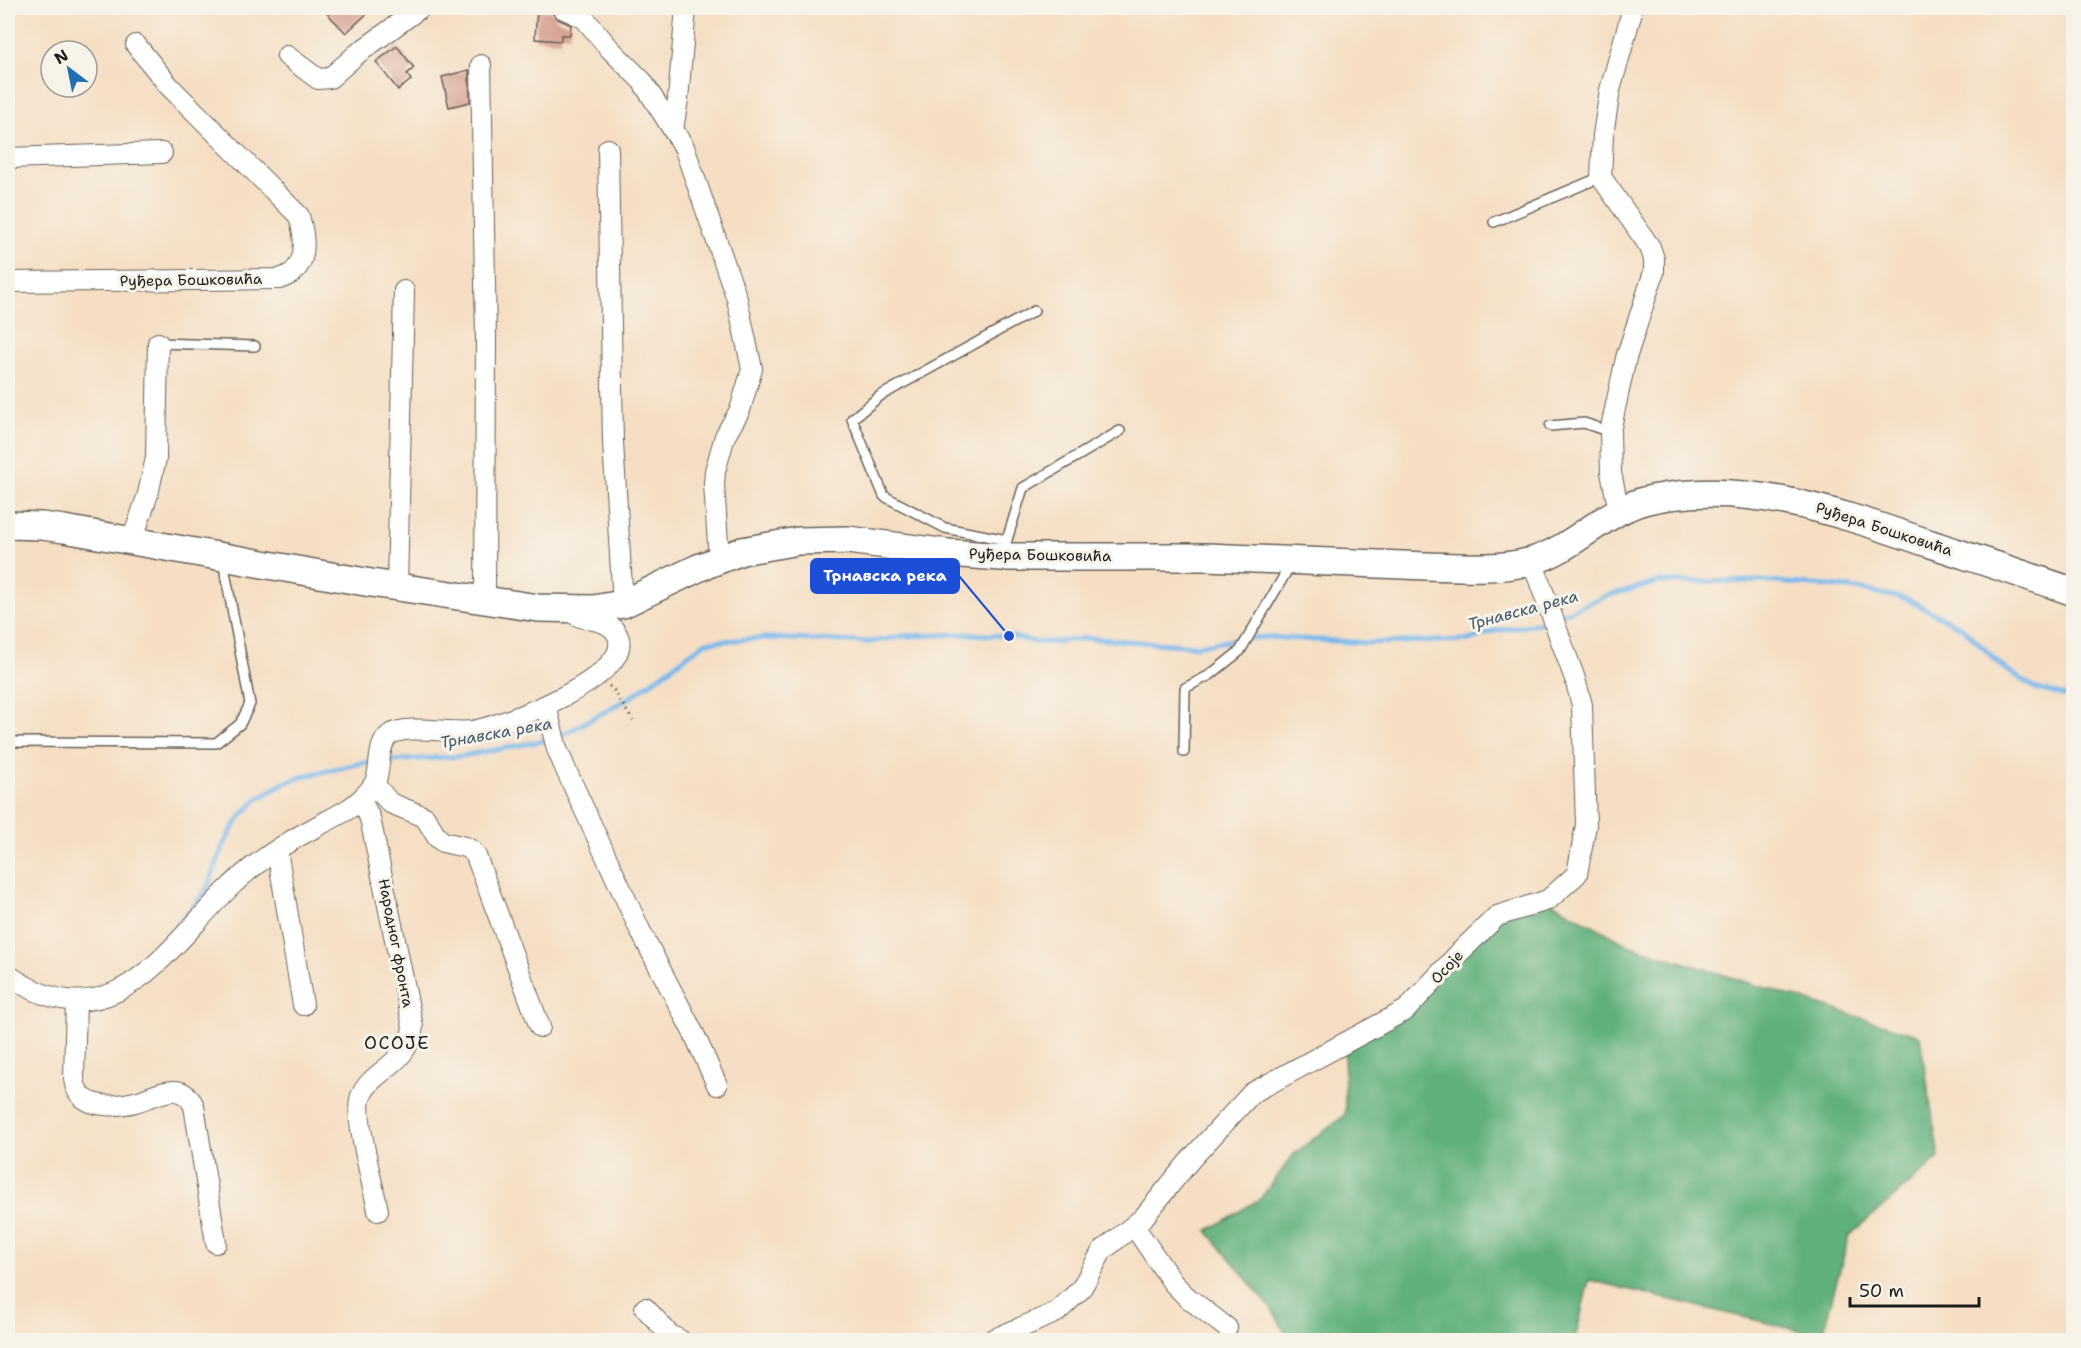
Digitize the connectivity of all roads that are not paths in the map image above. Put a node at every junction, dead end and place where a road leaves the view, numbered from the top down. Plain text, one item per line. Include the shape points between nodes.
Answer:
1 (420, 8) edge
2 (562, 8) edge
3 (686, 8) edge
4 (1629, 8) edge
5 (583, 13) edge
6 (136, 45) dead end
7 (287, 56) dead end
8 (481, 65) dead end
9 (673, 130) junction
10 (608, 149) dead end
11 (162, 153) dead end
12 (8, 158) edge
13 (1601, 177) junction
14 (1494, 222) dead end
15 (8, 282) edge
16 (404, 291) dead end
17 (1034, 311) dead end
18 (158, 344) joint
19 (255, 346) dead end
20 (1550, 426) dead end
21 (1120, 430) dead end
22 (1610, 432) junction
23 (1619, 510) junction
24 (8, 525) edge
25 (132, 541) junction
26 (1005, 548) junction
27 (222, 556) junction
28 (719, 559) junction
29 (1293, 560) junction
30 (1532, 561) junction
31 (397, 587) junction
32 (2073, 592) edge
33 (485, 601) junction
34 (623, 604) junction
35 (568, 608) junction
36 (546, 706) junction
37 (8, 742) edge
38 (1184, 752) dead end
39 (375, 780) junction
40 (358, 802) junction
41 (277, 850) junction
42 (8, 975) edge
43 (76, 1002) junction
44 (303, 1005) dead end
45 (540, 1027) dead end
46 (717, 1085) dead end
47 (378, 1211) dead end
48 (1134, 1226) junction
49 (216, 1243) dead end
50 (645, 1308) dead end
51 (1227, 1328) dead end
52 (680, 1341) edge
53 (992, 1341) edge

1 - 7 street via 330,78 318,79
2 - 5 street
3 - 9 street
4 - 13 street via 1631,15 1610,90
5 - 9 street via 610,49 642,81
6 - 15 street, Руђера Бошковића via 169,86 299,216 305,237 294,271 280,279
8 - 33 street
9 - 28 street via 684,147 737,299 752,369 740,410 724,436 715,471
10 - 34 street via 613,442
11 - 12 street
13 - 14 lane
13 - 22 street via 1650,247 1654,259 1654,272 1626,358
16 - 31 street
17 - 26 lane, Руђера Бошковића via 880,396 852,419 884,496 945,528
18 - 19 lane
18 - 25 street via 156,458
20 - 22 lane via 1584,423
21 - 26 lane via 1023,488
22 - 23 street via 1611,473
23 - 30 main road, Руђера Бошковића
23 - 32 main road, Руђера Бошковића via 1680,494 1730,493 1802,503 1843,513
24 - 25 main road, Руђера Бошковића via 42,526
25 - 27 main road, Руђера Бошковића
26 - 28 main road, Руђера Бошковића via 970,555 831,539 790,541
26 - 29 main road, Руђера Бошковића
27 - 31 main road, Руђера Бошковића
27 - 37 lane via 250,704 240,724 216,743
28 - 34 main road, Руђера Бошковића
29 - 30 main road, Руђера Бошковића via 1472,567
29 - 38 lane via 1241,650 1210,675 1185,688
30 - 48 street, Осоје via 1582,705 1586,825 1577,874 1548,900 1497,916 1406,1010 1252,1092
31 - 33 main road, Руђера Бошковића
33 - 35 main road, Руђера Бошковића
34 - 35 main road, Руђера Бошковића
35 - 36 street, Руђера Бошковића via 581,619 604,623 615,631 617,653 594,678
36 - 39 street via 483,729 390,735 384,741
36 - 46 street via 557,749
39 - 40 street
39 - 45 street via 390,803 425,817 443,842 465,847 476,856
40 - 41 street
40 - 47 street, Народног фронта via 370,818 413,1027 403,1053 360,1098 359,1116
41 - 43 street via 227,889 142,978 115,992
41 - 44 street
42 - 43 street via 30,989
43 - 49 street via 74,1084 80,1097 92,1104 109,1105 172,1091 190,1099
48 - 51 street via 1173,1283
48 - 53 street, Осоје via 1102,1251 1081,1289 1057,1312
50 - 52 street

